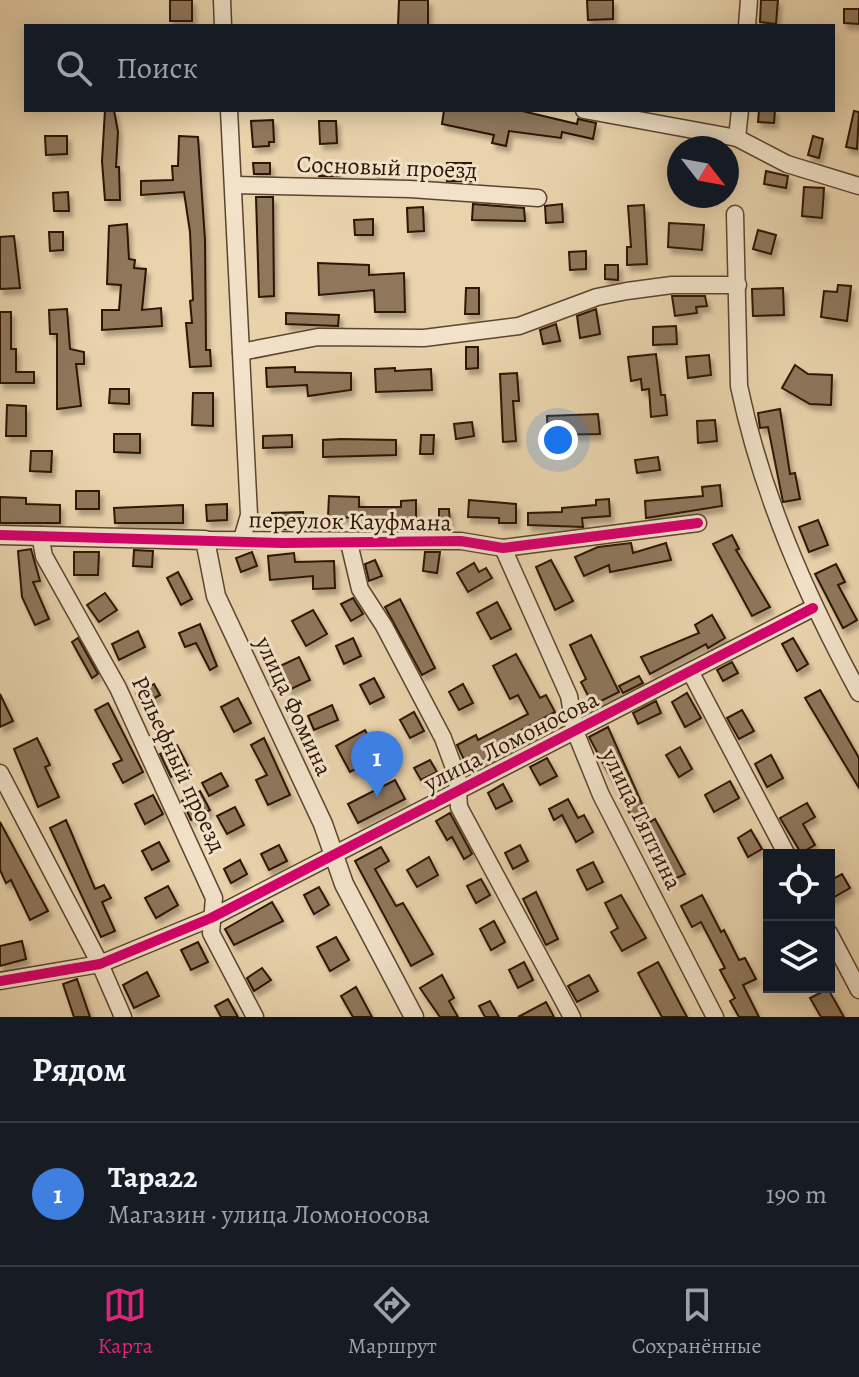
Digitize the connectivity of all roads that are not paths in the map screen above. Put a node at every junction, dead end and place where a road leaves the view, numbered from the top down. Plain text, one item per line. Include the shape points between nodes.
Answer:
1 (222, 0) edge
2 (749, 0) edge
3 (223, 24) edge
4 (747, 24) edge
5 (229, 112) edge
6 (595, 112) edge
7 (740, 112) edge
8 (726, 136) edge
9 (737, 136) edge
10 (739, 139) edge
11 (234, 185) junction
12 (859, 186) edge
13 (538, 198) dead end
14 (735, 214) dead end
15 (738, 285) junction
16 (241, 352) junction
17 (698, 523) dead end
18 (0, 535) edge
19 (40, 535) junction
20 (242, 539) junction
21 (205, 540) junction
22 (349, 543) junction
23 (503, 548) junction
24 (813, 608) junction
25 (691, 673) junction
26 (859, 693) edge
27 (575, 731) junction
28 (0, 773) edge
29 (457, 791) junction
30 (784, 849) edge
31 (334, 855) junction
32 (211, 918) junction
33 (835, 944) edge
34 (100, 964) junction
35 (0, 981) edge
36 (859, 990) edge
37 (123, 1017) edge
38 (255, 1017) edge
39 (414, 1017) edge
40 (572, 1017) edge
41 (715, 1017) edge

1 - 3 street
2 - 4 street
5 - 11 street
6 - 8 street
7 - 9 street
10 - 12 street via 787,164
11 - 13 street, Сосновый проезд
11 - 16 street
14 - 15 street
15 - 16 street via 627,291 519,326 424,338 318,337
15 - 24 street via 744,414 774,512
16 - 20 street, переулок Кауфмана via 249,515
17 - 23 street, переулок Кауфмана
18 - 19 street, переулок Кауфмана
19 - 21 street, переулок Кауфмана
19 - 32 street, Рельефный проезд via 44,556 118,688 214,898
20 - 21 street, переулок Кауфмана
20 - 22 street, переулок Кауфмана
21 - 31 street, улица Фомина via 216,596
22 - 23 street, переулок Кауфмана via 461,541
22 - 29 street via 360,589 443,738
23 - 27 street, улица Тяптина via 569,696
24 - 25 street, улица Ломоносова
24 - 26 street
25 - 27 street, улица Ломоносова
25 - 30 street
27 - 29 street, улица Ломоносова
27 - 41 street, улица Тяптина via 601,795
28 - 34 street
29 - 31 street, улица Ломоносова
29 - 40 street via 459,807
31 - 32 street, улица Ломоносова
31 - 39 street, улица Фомина
32 - 34 street, улица Ломоносова
32 - 38 street, Рельефный проезд via 219,951
33 - 36 street
34 - 35 street, улица Ломоносова
34 - 37 street

